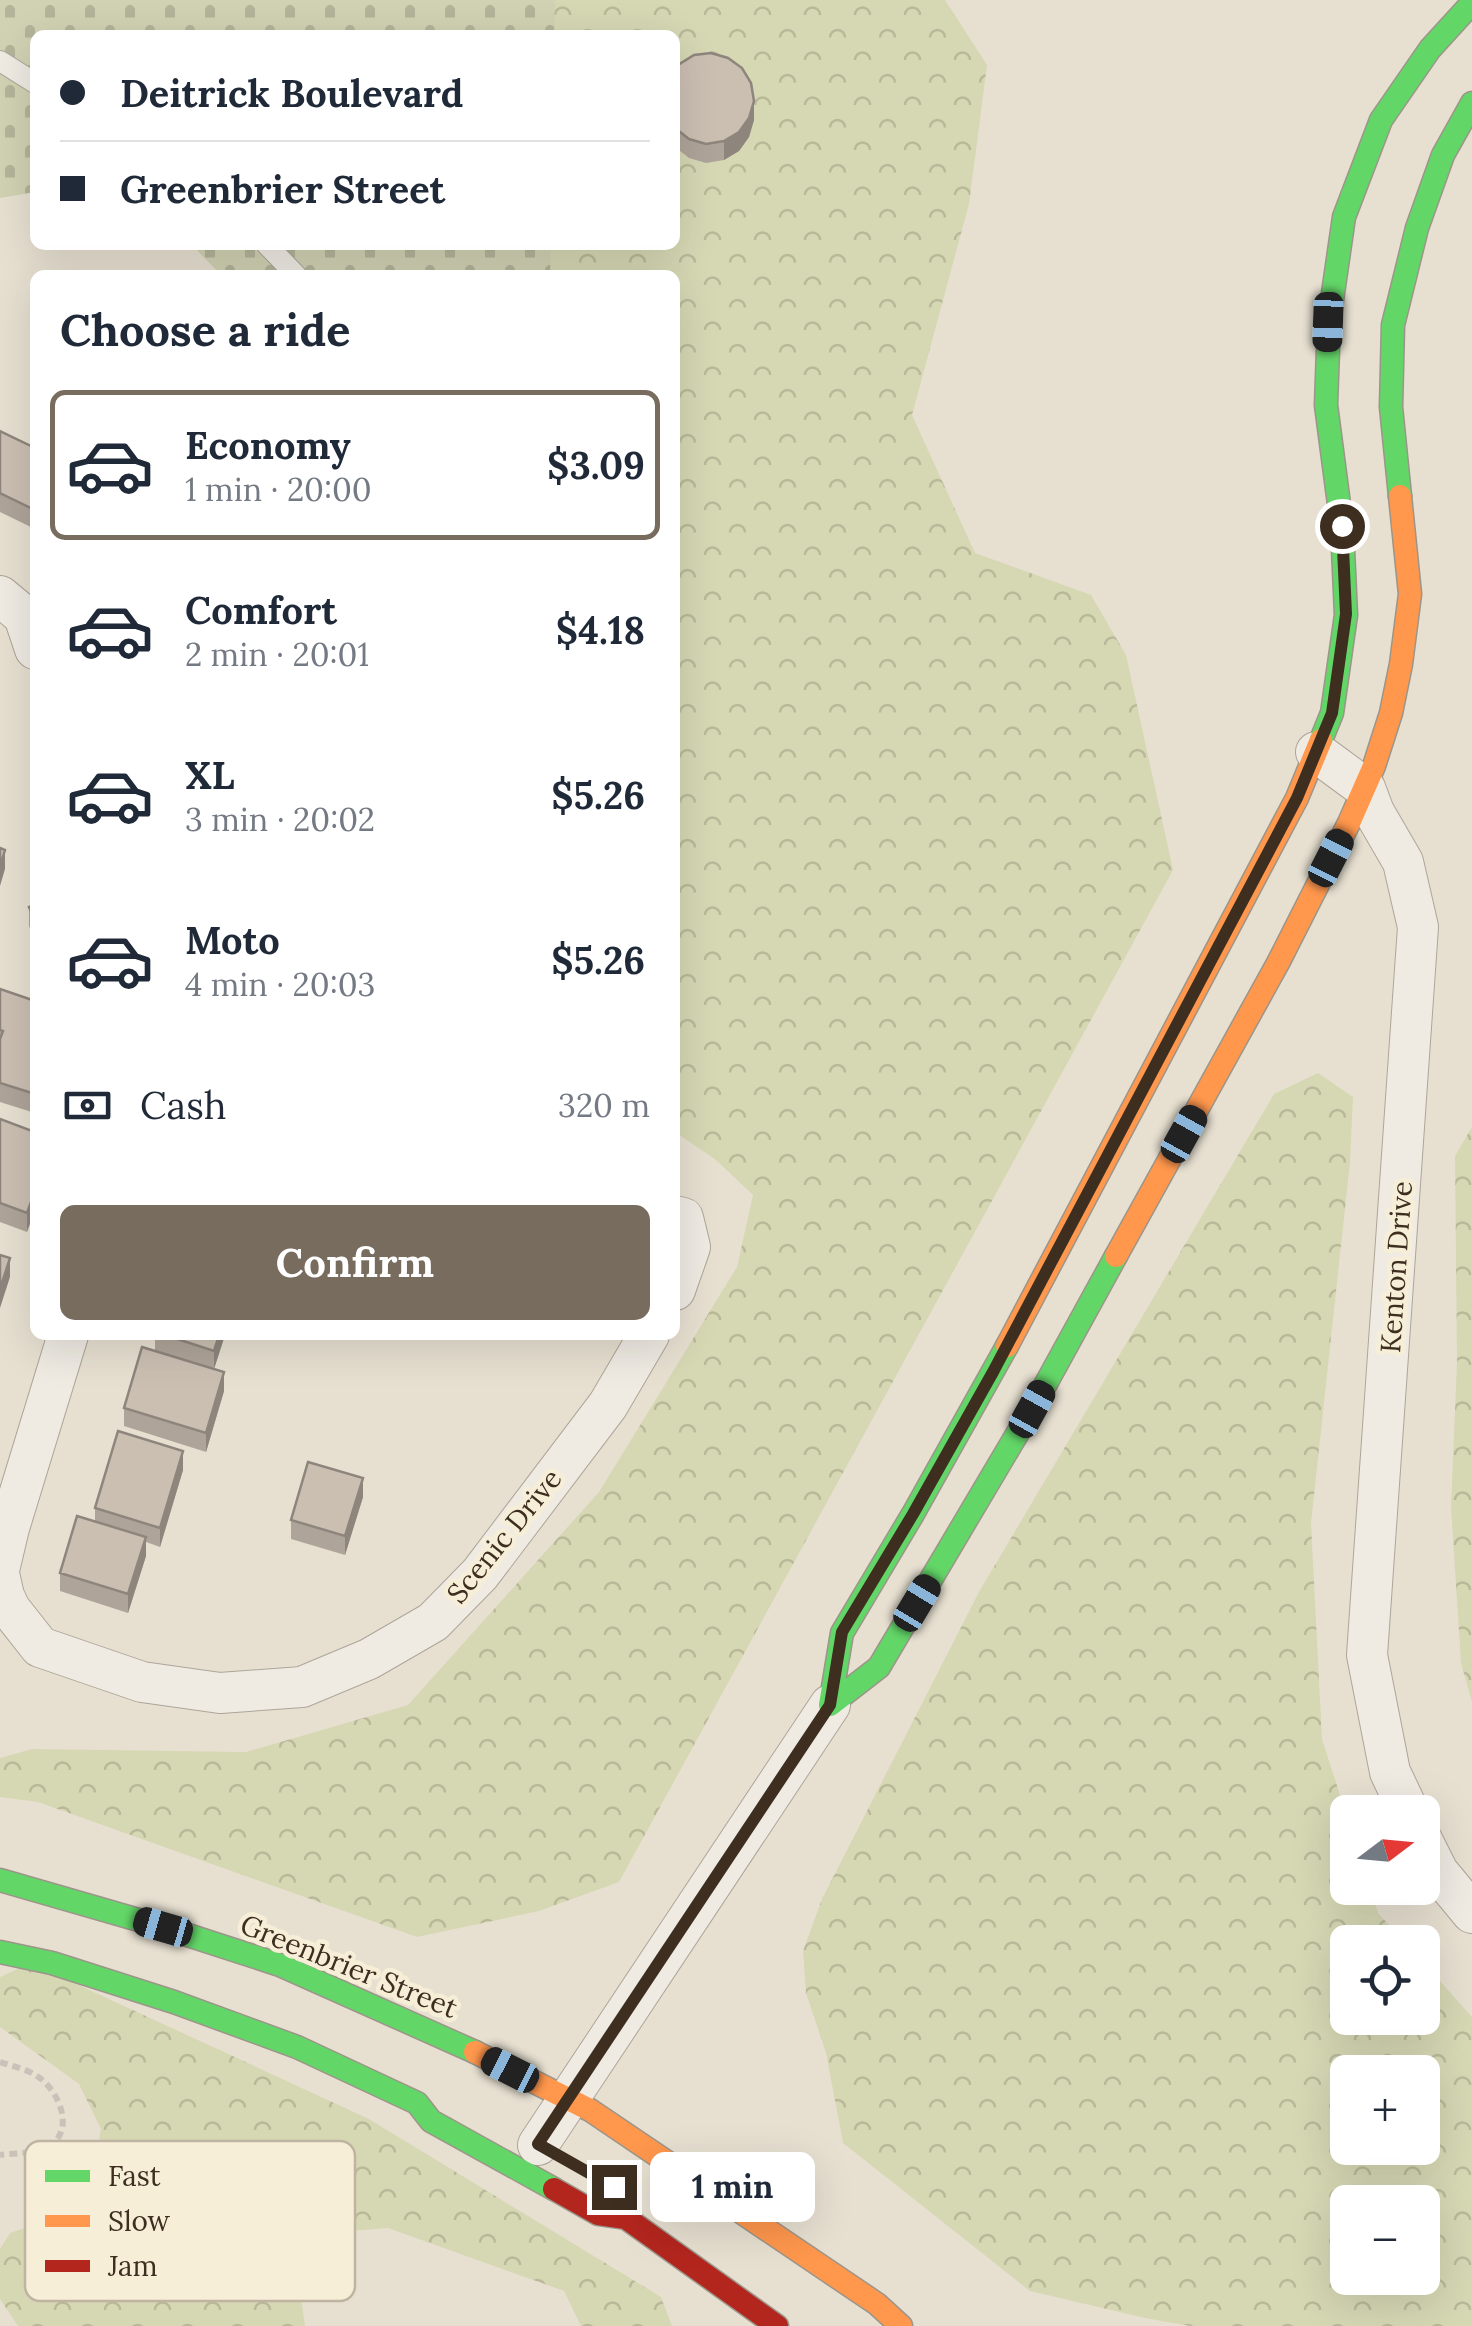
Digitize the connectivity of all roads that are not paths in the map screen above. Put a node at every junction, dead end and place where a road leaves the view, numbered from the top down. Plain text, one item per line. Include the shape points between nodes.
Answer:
1 (1472, 3) edge
2 (0, 62) edge
3 (30, 80) edge
4 (1472, 103) edge
5 (272, 250) edge
6 (291, 270) edge
7 (0, 596) edge
8 (30, 633) edge
9 (1316, 752) junction
10 (1365, 788) junction
11 (680, 1217) edge
12 (680, 1276) edge
13 (66, 1340) edge
14 (646, 1340) edge
15 (0, 1566) edge
16 (0, 1578) edge
17 (830, 1705) junction
18 (1401, 1795) edge
19 (1440, 1874) edge
20 (0, 1880) edge
21 (1472, 1912) edge
22 (0, 1952) edge
23 (568, 2100) junction
24 (538, 2145) dead end
25 (614, 2187) dead end
26 (626, 2218) junction
27 (777, 2326) edge
28 (901, 2326) edge

1 - 9 street via 1380,120 1344,217 1328,322 1326,405 1346,614 1332,713
2 - 3 lane
4 - 10 street via 1423,210 1393,325 1391,407 1410,594 1391,713
5 - 6 lane
7 - 8 street via 24,616
9 - 10 street, Kenton Drive
9 - 17 street via 993,1372 842,1632
10 - 17 street via 1278,963 1032,1409 879,1667
10 - 18 street, Kenton Drive via 1403,862 1418,927 1367,1656 1390,1772
11 - 12 street via 690,1247
13 - 15 street
14 - 16 street, Scenic Drive via 608,1405 480,1574 433,1622 302,1687 220,1693 142,1682 40,1647 10,1610
17 - 23 street
19 - 21 street
20 - 23 street, Greenbrier Street via 280,1964
22 - 26 street via 192,2008 426,2101 431,2122 598,2214
23 - 24 street
23 - 28 street, Greenbrier Street
25 - 26 street
26 - 27 street

